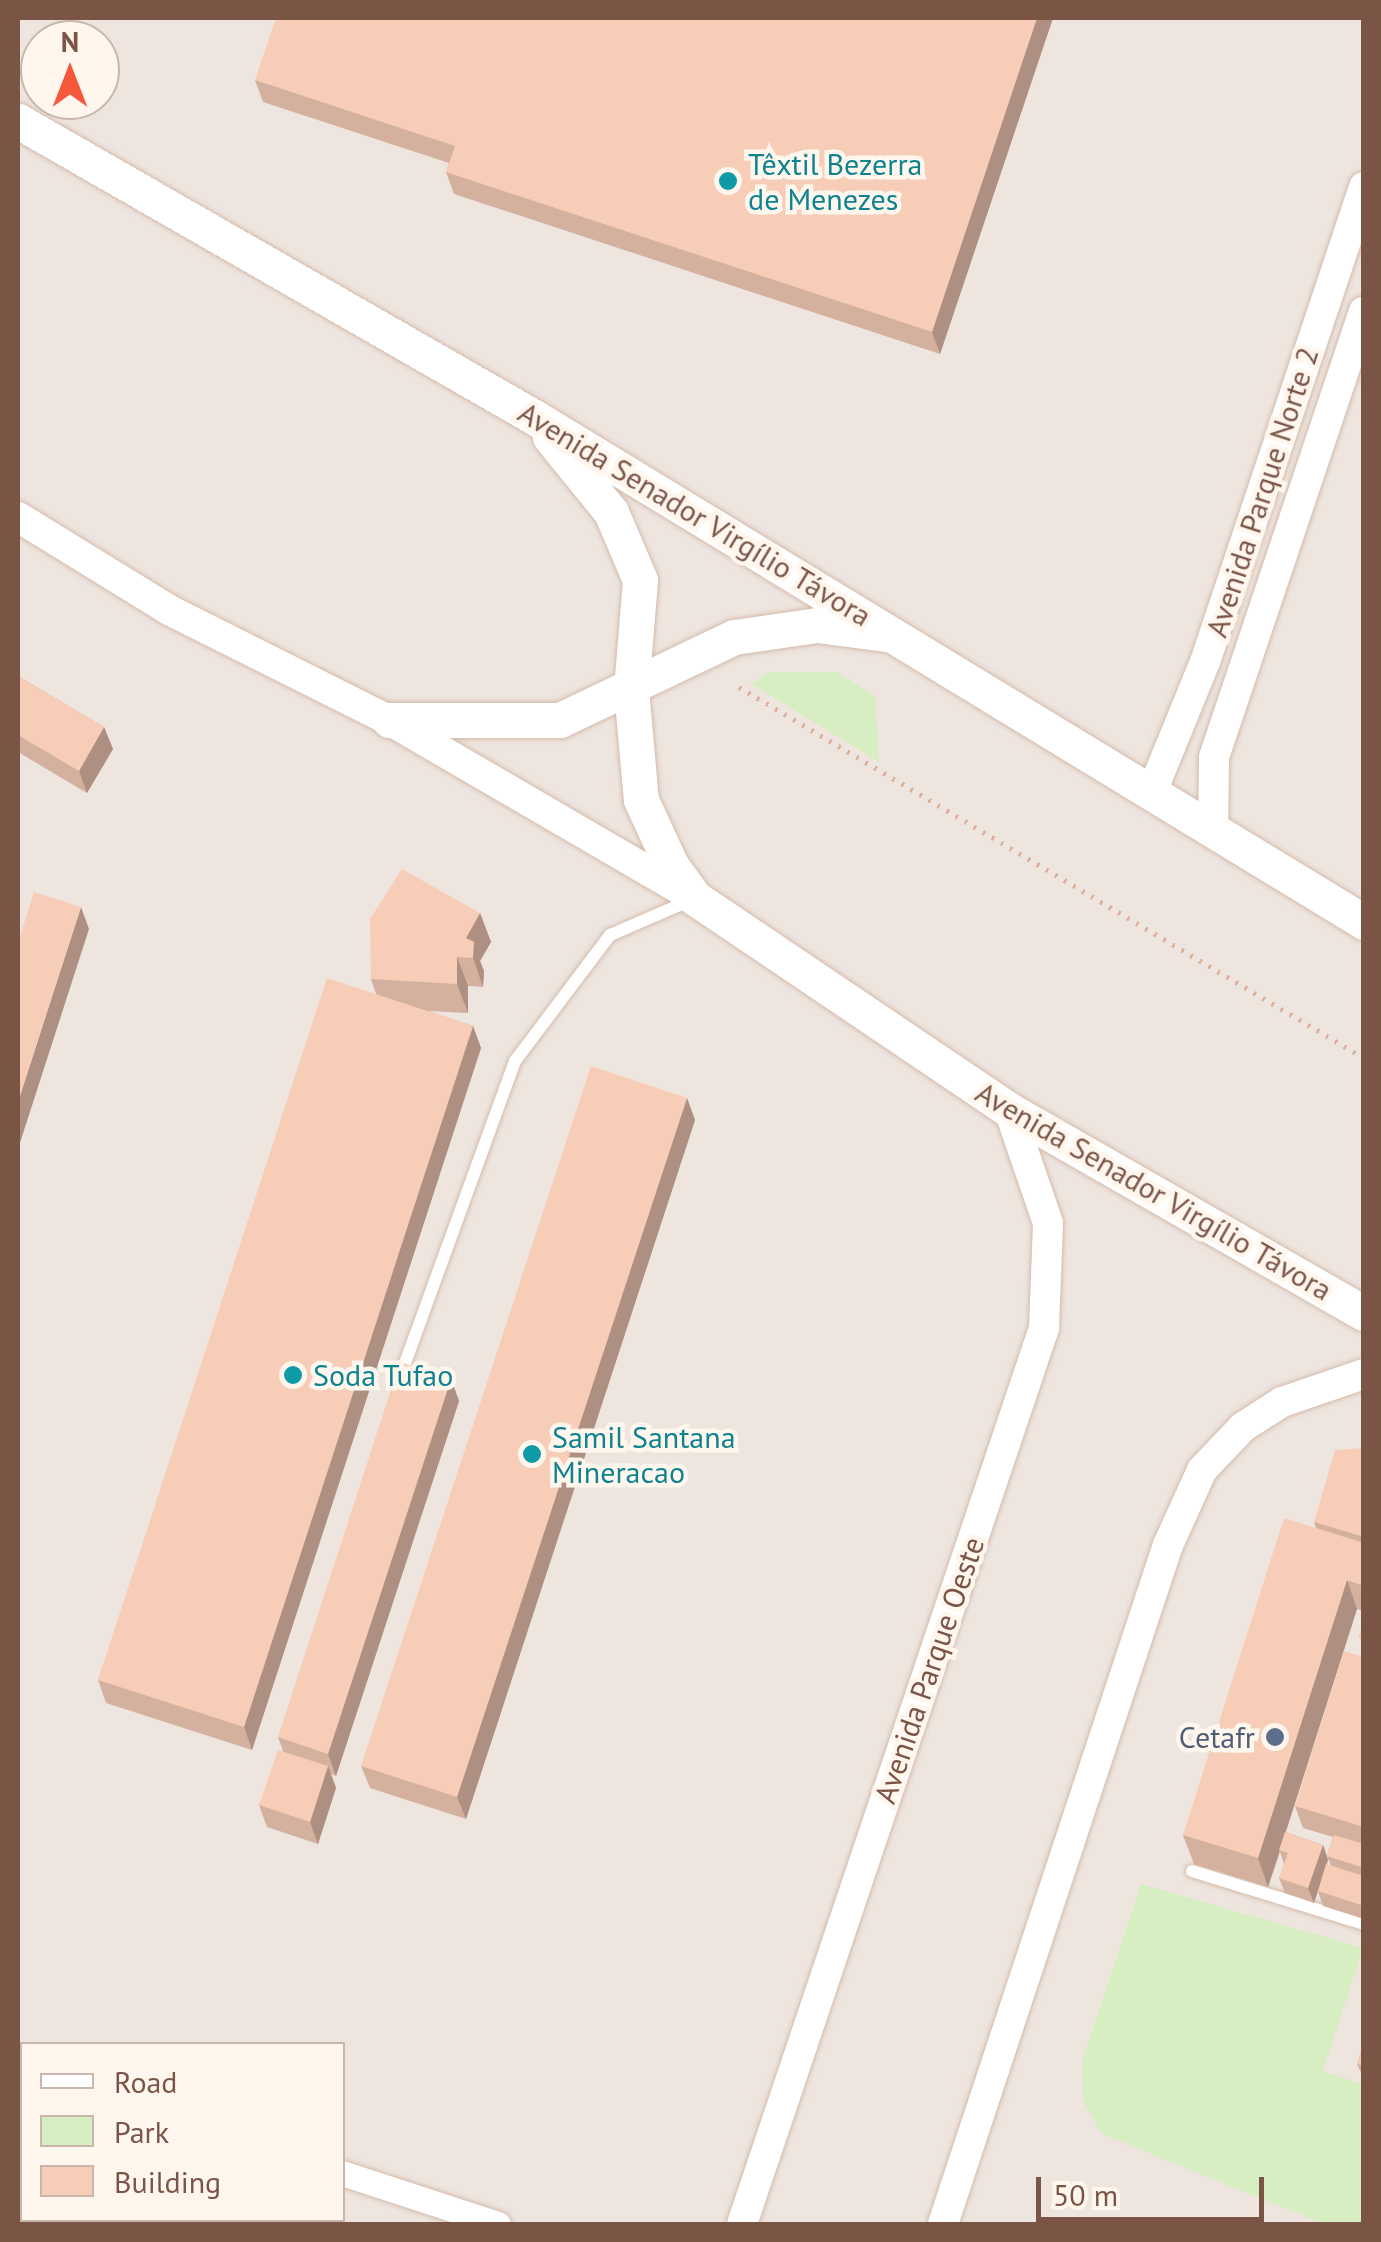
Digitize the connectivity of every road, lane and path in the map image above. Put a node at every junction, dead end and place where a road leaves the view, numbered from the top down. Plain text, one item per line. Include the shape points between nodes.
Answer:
1 (18, 121) edge
2 (1364, 187) edge
3 (1364, 312) edge
4 (534, 417) junction
5 (18, 517) edge
6 (901, 636) junction
7 (739, 687) dead end
8 (631, 689) junction
9 (389, 720) junction
10 (1150, 794) junction
11 (1213, 834) junction
12 (695, 898) junction
13 (1364, 922) edge
14 (1364, 1058) edge
15 (1010, 1110) junction
16 (1364, 1314) edge
17 (1364, 1374) edge
18 (396, 1390) edge
19 (1192, 1871) dead end
20 (1364, 1924) edge
21 (345, 2175) edge
22 (498, 2224) edge
23 (742, 2224) edge
24 (943, 2224) edge

1 - 4 main road, Avenida Senador Virgílio Távora
2 - 10 street, Avenida Parque Norte 2 via 1206,662
3 - 11 street, Avenida Parque Norte 2 via 1214,756
4 - 6 main road, Avenida Senador Virgílio Távora
4 - 8 main road via 611,512 636,569
5 - 9 street, Avenida Senador Virgílio Távora via 170,610
6 - 8 main road via 818,625 734,637
6 - 10 main road, Avenida Senador Virgílio Távora
7 - 14 path
8 - 9 main road via 560,720
8 - 12 main road via 641,800 671,865
9 - 12 street, Avenida Senador Virgílio Távora
10 - 11 main road, Avenida Senador Virgílio Távora
11 - 13 main road, Avenida Senador Virgílio Távora
12 - 15 main road, Avenida Senador Virgílio Távora
12 - 18 lane via 610,935 515,1061
15 - 16 main road, Avenida Senador Virgílio Távora
15 - 23 street, Avenida Parque Oeste via 1048,1223 1044,1328
17 - 24 street via 1282,1402 1242,1427 1202,1470 1168,1545
19 - 20 lane
21 - 22 street

